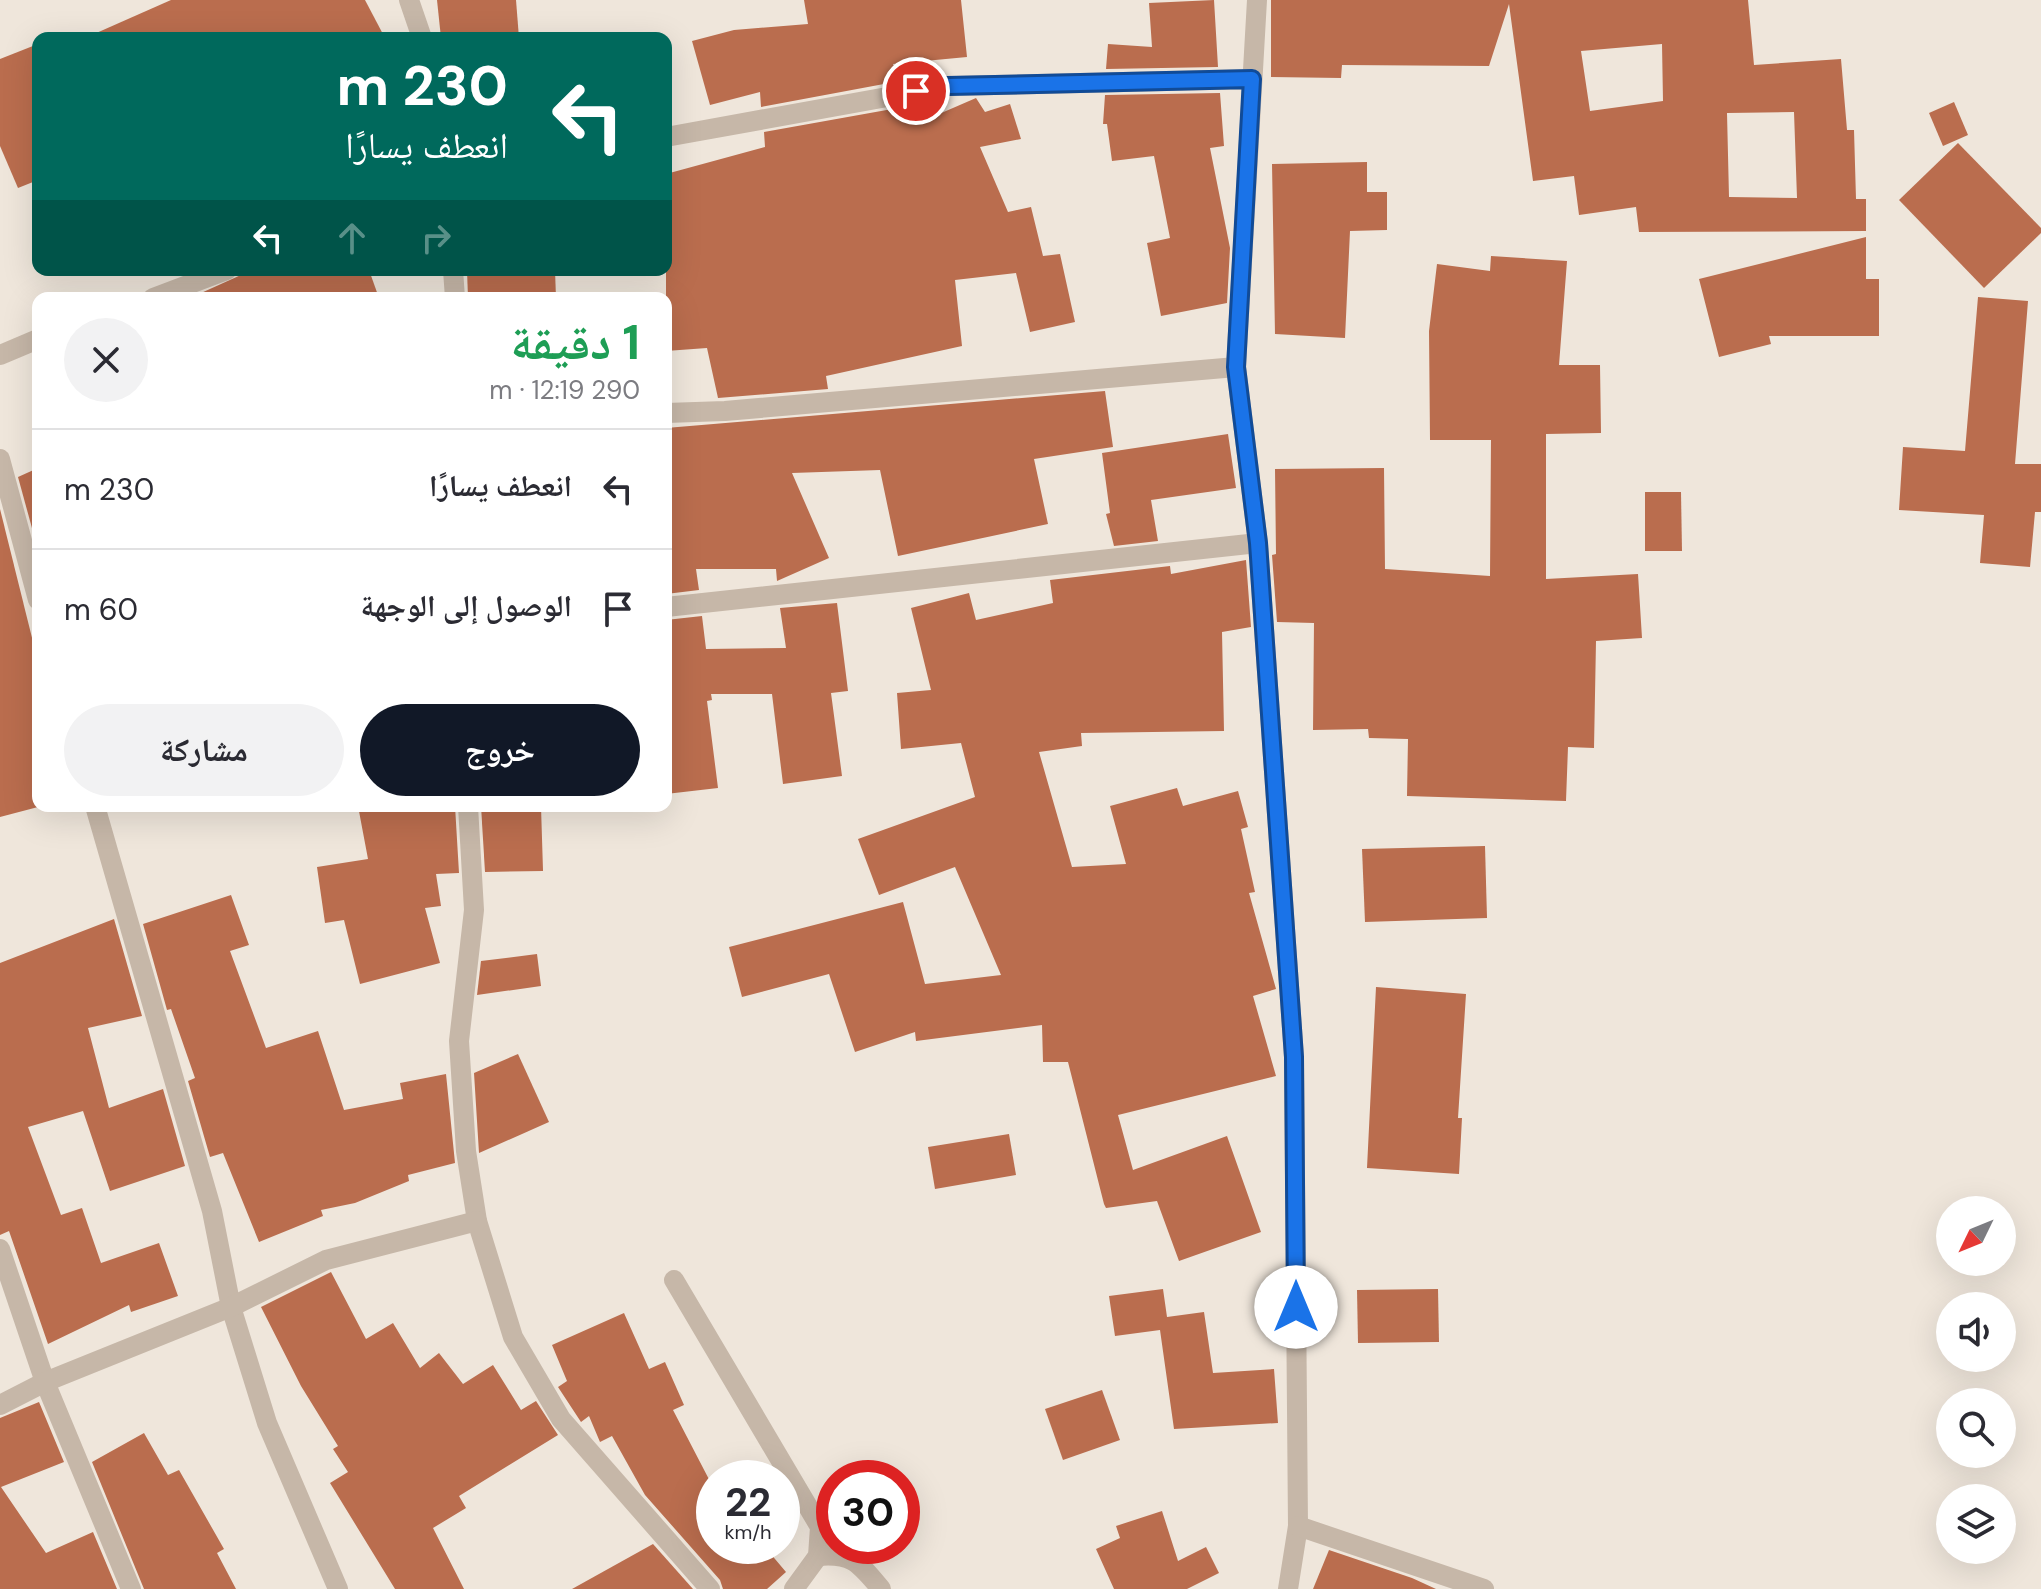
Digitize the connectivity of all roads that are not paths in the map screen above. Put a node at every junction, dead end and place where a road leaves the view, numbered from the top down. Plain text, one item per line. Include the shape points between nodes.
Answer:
1 (409, 0) edge
2 (1257, 0) edge
3 (420, 32) edge
4 (1252, 79) junction
5 (672, 136) edge
6 (216, 276) edge
7 (185, 292) edge
8 (32, 342) edge
9 (0, 355) edge
10 (1236, 367) junction
11 (672, 413) edge
12 (0, 459) edge
13 (1258, 543) junction
14 (32, 578) edge
15 (672, 606) edge
16 (97, 812) edge
17 (468, 812) edge
18 (477, 1221) junction
19 (0, 1249) edge
20 (674, 1280) dead end
21 (231, 1307) junction
22 (45, 1382) junction
23 (0, 1405) edge
24 (816, 1520) edge
25 (1298, 1526) junction
26 (816, 1559) edge
27 (861, 1564) edge
28 (131, 1589) edge
29 (338, 1589) edge
30 (710, 1589) edge
31 (794, 1589) edge
32 (881, 1589) edge
33 (1288, 1589) edge
34 (1484, 1589) edge

1 - 3 street
2 - 4 street
4 - 5 street via 948,86
4 - 10 street
6 - 7 street
8 - 9 street
10 - 11 street
10 - 13 street
12 - 14 street
13 - 15 street
13 - 25 street via 1294,1057
16 - 21 street via 208,1198
17 - 18 street via 474,910 459,1041
18 - 21 street via 326,1260
18 - 30 street via 513,1337 561,1419
19 - 22 street
20 - 24 street
21 - 22 street
21 - 29 street via 267,1423
22 - 23 street
22 - 28 street
25 - 33 street
25 - 34 street
26 - 31 street
27 - 32 street

